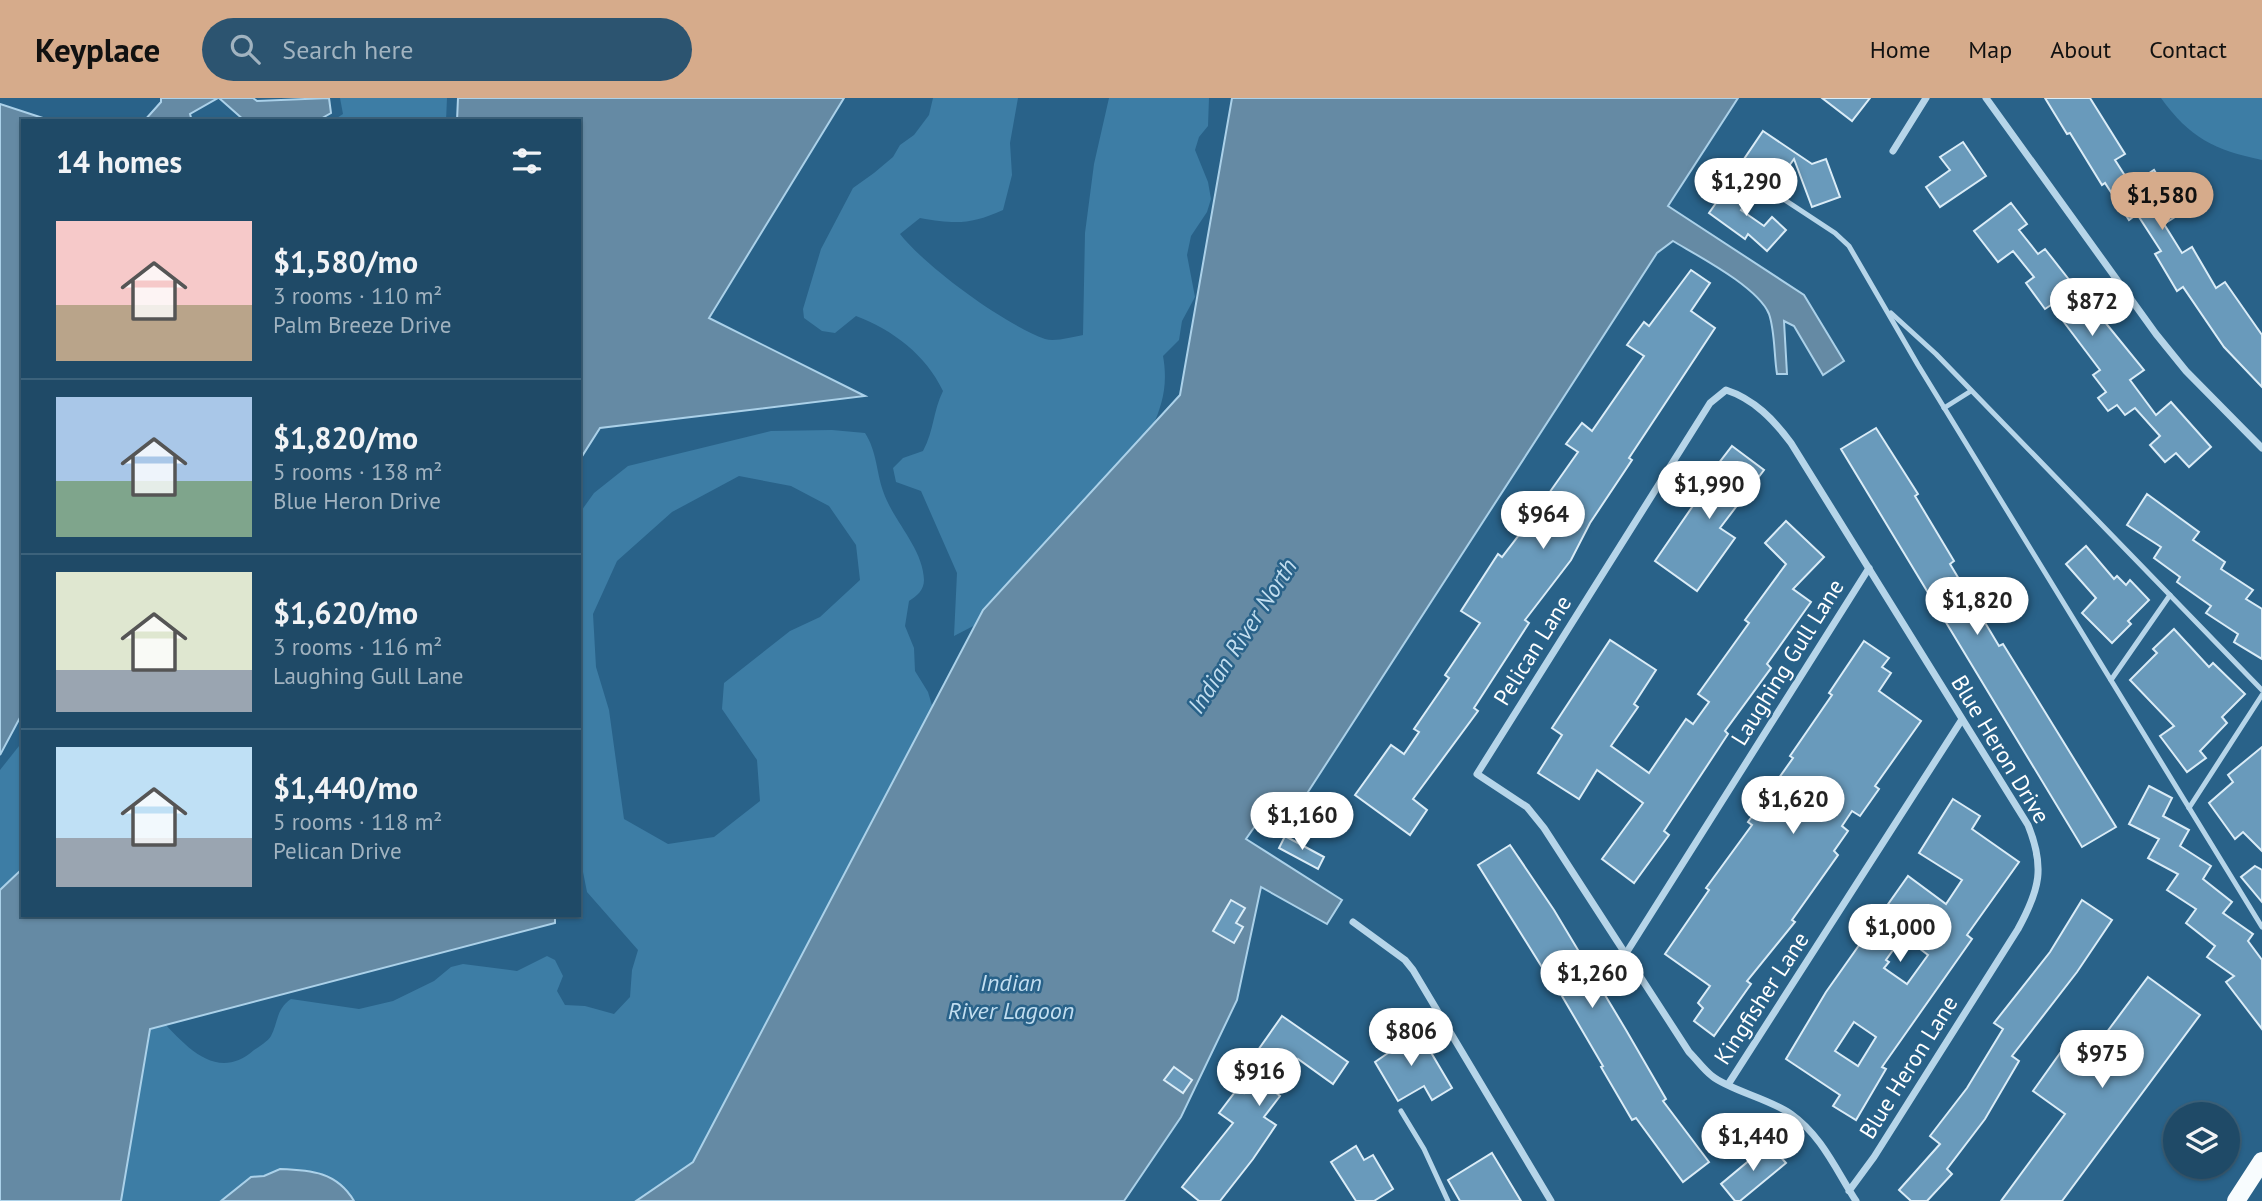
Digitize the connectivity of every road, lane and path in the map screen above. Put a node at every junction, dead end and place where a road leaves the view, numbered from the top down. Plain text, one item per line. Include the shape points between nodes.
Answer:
1 (1926, 98) edge
2 (1986, 98) edge
3 (1893, 150) dead end
4 (1741, 171) dead end
5 (1886, 309) junction
6 (1972, 391) junction
7 (1742, 395) joint
8 (1944, 408) junction
9 (2262, 448) edge
10 (1869, 568) junction
11 (2170, 595) junction
12 (2111, 680) junction
13 (2262, 693) edge
14 (1961, 721) junction
15 (2189, 808) junction
16 (2037, 847) joint
17 (1353, 922) dead end
18 (2262, 927) edge
19 (1625, 955) junction
20 (1729, 1083) junction
21 (1401, 1111) dead end
22 (2262, 1161) edge
23 (1849, 1191) junction
24 (1448, 1201) edge
25 (1551, 1201) edge
26 (1856, 1201) edge
27 (2236, 1201) edge

1 - 3 street
2 - 9 street via 2156,334
4 - 5 lane via 1842,239
5 - 6 lane
5 - 8 lane
6 - 8 lane
6 - 11 lane
7 - 10 street, Blue Heron Drive via 1791,443
7 - 19 street, Pelican Lane via 1726,390 1710,404 1477,774 1527,807
8 - 12 lane
10 - 14 street, Blue Heron Drive
10 - 19 street, Laughing Gull Lane
11 - 12 lane
11 - 13 lane
12 - 15 lane
13 - 15 lane
14 - 16 street, Blue Heron Drive via 2028,825
14 - 20 street, Kingfisher Lane
15 - 18 lane
16 - 23 street, Blue Heron Lane via 2040,867 2029,909
17 - 25 street via 1413,970
19 - 20 street via 1689,1052 1713,1078
20 - 23 street via 1791,1114 1820,1142
21 - 24 lane
22 - 27 main road
23 - 26 street

